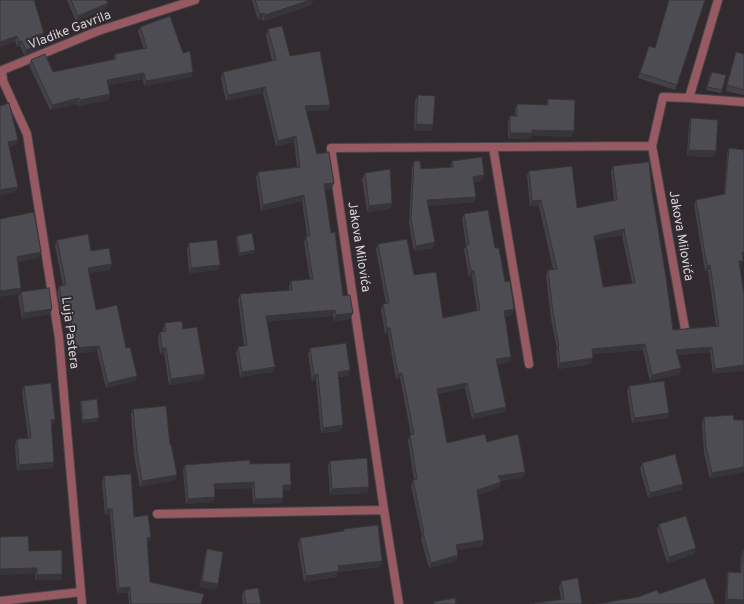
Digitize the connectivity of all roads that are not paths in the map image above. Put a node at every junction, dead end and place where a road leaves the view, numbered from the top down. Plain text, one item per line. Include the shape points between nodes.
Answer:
1 (195, 0) edge
2 (718, 0) edge
3 (1, 71) edge
4 (689, 98) junction
5 (744, 102) edge
6 (652, 146) junction
7 (493, 147) junction
8 (685, 329) edge
9 (528, 364) dead end
10 (384, 510) junction
11 (157, 514) dead end
12 (81, 592) junction
13 (0, 601) edge
14 (82, 604) edge
15 (400, 604) edge

1 - 3 street, Vladike Gavrila via 98,31
2 - 4 street
3 - 12 street, Luja Pastera via 27,134 60,338
4 - 5 street, Jakova Milovića
4 - 6 street, Jakova Milovića via 664,97
6 - 7 street, Jakova Milovića
6 - 8 street, Jakova Milovića
7 - 9 street
7 - 10 street, Jakova Milovića via 331,148
10 - 11 street
10 - 15 street, Jakova Milovića
12 - 13 street
12 - 14 street, Luja Pastera

